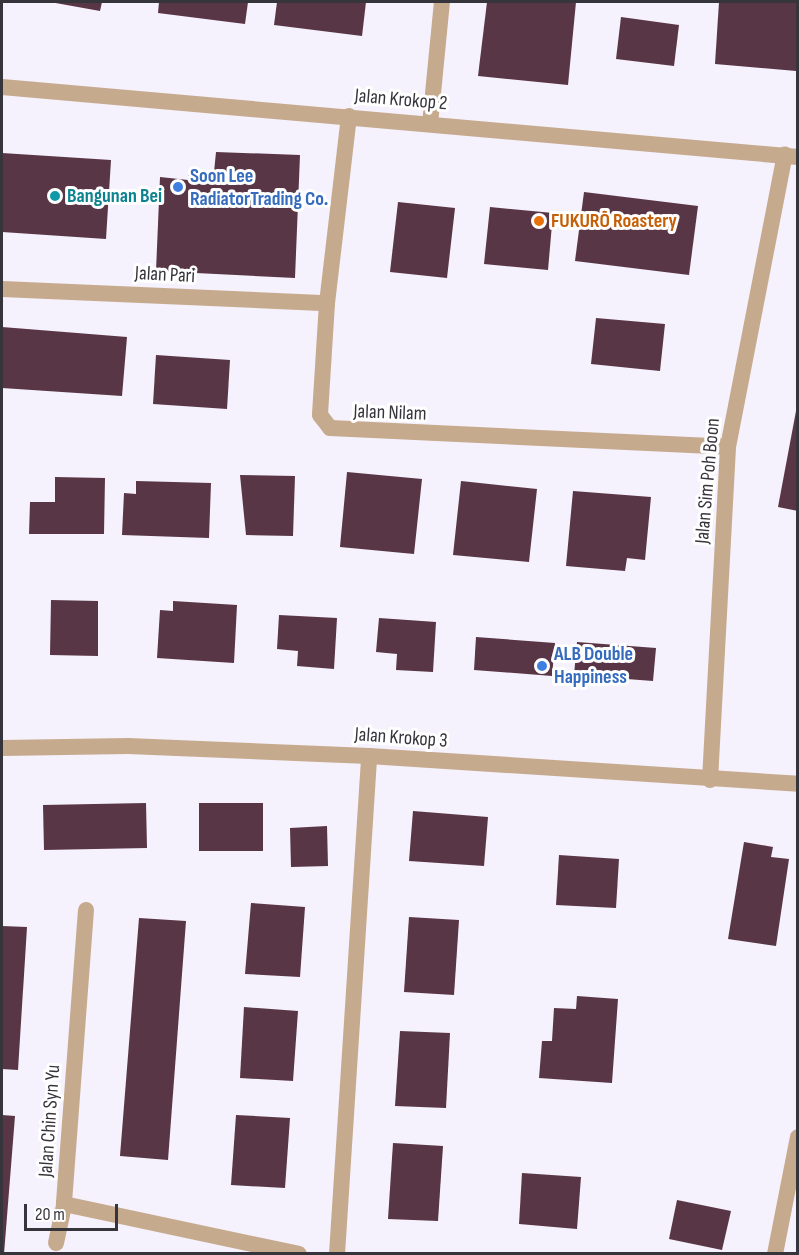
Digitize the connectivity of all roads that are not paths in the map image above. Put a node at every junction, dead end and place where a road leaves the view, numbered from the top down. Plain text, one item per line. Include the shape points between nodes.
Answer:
1 (442, 2) edge
2 (2, 87) edge
3 (349, 116) junction
4 (430, 124) junction
5 (791, 156) edge
6 (2, 289) edge
7 (327, 303) junction
8 (728, 447) junction
9 (2, 748) edge
10 (369, 756) junction
11 (710, 780) junction
12 (798, 784) edge
13 (86, 910) dead end
14 (798, 1137) edge
15 (64, 1204) junction
16 (56, 1243) dead end
17 (299, 1254) edge
18 (337, 1254) edge
19 (775, 1254) edge

1 - 4 street
2 - 3 street, Jalan Krokop 2
3 - 4 street, Jalan Krokop 2
3 - 7 street, Jalan Nilam
4 - 5 street, Jalan Krokop 2
5 - 8 street, Jalan Sim Poh Boon
6 - 7 street, Jalan Pari
7 - 8 street, Jalan Nilam via 320,415 330,428
8 - 11 street, Jalan Sim Poh Boon
9 - 10 street, Jalan Krokop 3 via 128,746
10 - 11 street, Jalan Krokop 3
10 - 18 street
11 - 12 street, Jalan Krokop 3
13 - 15 street, Jalan Chin Syn Yu
14 - 19 street
15 - 16 street
15 - 17 street, Jalan Chin Syn Yu

